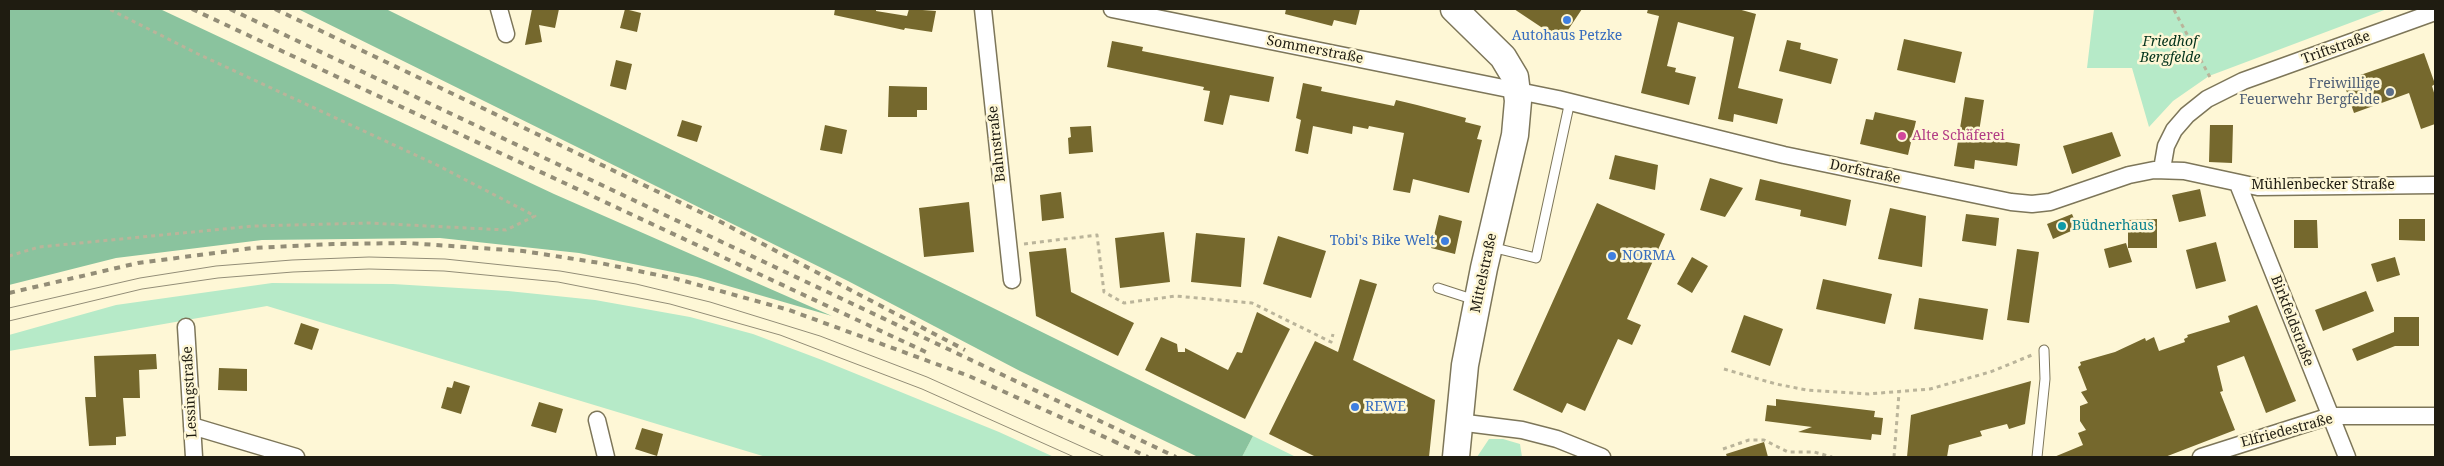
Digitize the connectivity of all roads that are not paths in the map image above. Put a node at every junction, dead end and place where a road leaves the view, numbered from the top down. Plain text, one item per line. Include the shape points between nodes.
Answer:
1 (499, 9) edge
2 (983, 9) edge
3 (1112, 9) edge
4 (1454, 9) edge
5 (2435, 12) edge
6 (506, 34) dead end
7 (1518, 91) junction
8 (1570, 102) junction
9 (2162, 170) junction
10 (2212, 177) joint
11 (2238, 184) junction
12 (2435, 185) edge
13 (1489, 246) junction
14 (1012, 280) dead end
15 (1438, 288) dead end
16 (1477, 300) junction
17 (186, 327) dead end
18 (2044, 350) road end
19 (2330, 416) junction
20 (2435, 416) edge
21 (597, 420) dead end
22 (1458, 422) junction
23 (192, 426) junction
24 (194, 457) edge
25 (296, 457) edge
26 (606, 457) edge
27 (1456, 457) edge
28 (1602, 457) edge
29 (2037, 457) edge
30 (2201, 457) edge
31 (2347, 457) edge

1 - 6 street
2 - 14 street, Bahnstraße
3 - 7 street, Sommerstraße
4 - 7 main road via 1503,57 1512,71
5 - 9 street, Triftstraße via 2218,93 2197,107 2174,130 2166,146
7 - 8 street, Dorfstraße
7 - 13 main road, Mittelstraße via 1515,135
8 - 9 street, Dorfstraße via 1801,159 2020,204 2050,202 2138,173
8 - 13 lane via 1536,258
9 - 10 street, Dorfstraße
10 - 11 street, Mühlenbecker Straße
11 - 12 street, Mühlenbecker Straße via 2268,187
11 - 19 street, Birkfeldstraße
13 - 16 main road, Mittelstraße
15 - 16 lane
16 - 22 main road, Mittelstraße
17 - 23 street, Lessingstraße
18 - 29 lane via 2045,380
19 - 20 street, Elfriedestraße
19 - 30 street, Elfriedestraße
19 - 31 street, Birkfeldstraße
21 - 26 street
22 - 27 main road, Mittelstraße
22 - 28 street via 1522,430 1557,439
23 - 24 street, Lessingstraße
23 - 25 street

